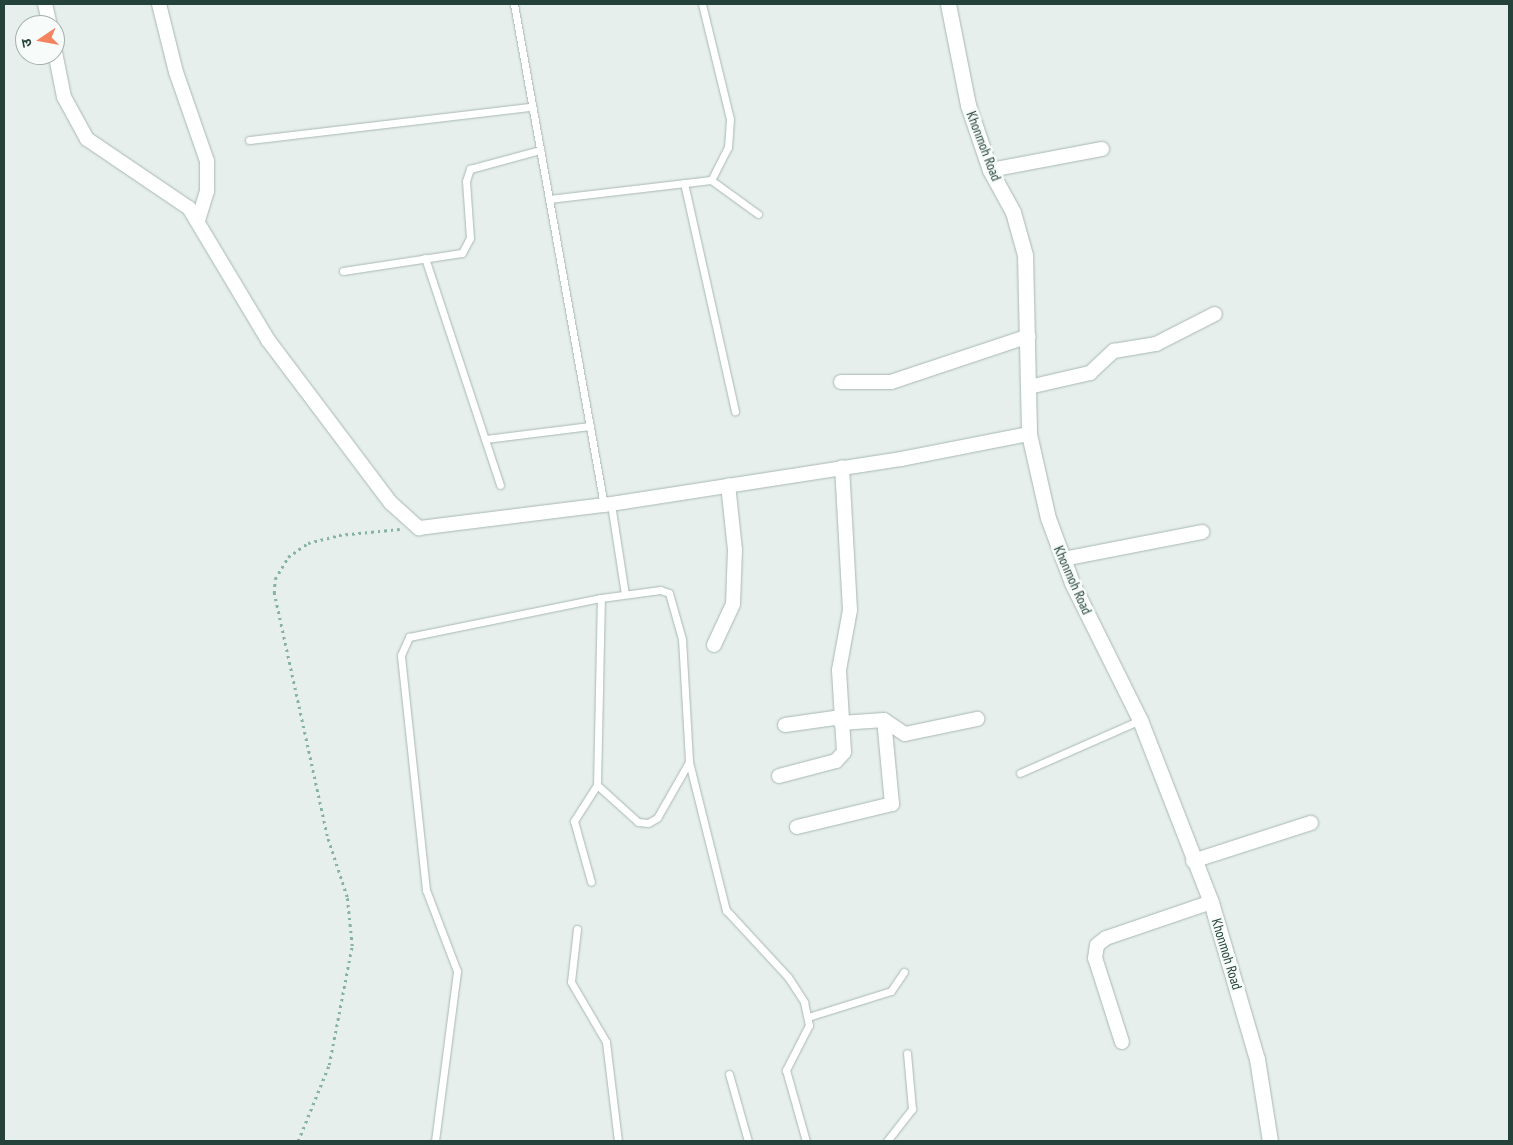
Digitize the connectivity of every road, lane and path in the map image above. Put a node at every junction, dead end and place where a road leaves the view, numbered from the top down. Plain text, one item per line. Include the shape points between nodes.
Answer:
1 (160, 4) edge
2 (514, 4) edge
3 (702, 4) edge
4 (948, 4) edge
5 (58, 65) edge
6 (532, 107) junction
7 (249, 140) dead end
8 (1102, 149) dead end
9 (540, 150) junction
10 (990, 170) junction
11 (711, 180) junction
12 (684, 183) junction
13 (549, 199) junction
14 (758, 214) dead end
15 (198, 221) junction
16 (425, 258) junction
17 (343, 270) dead end
18 (1215, 314) dead end
19 (1029, 336) junction
20 (841, 382) dead end
21 (1029, 387) junction
22 (735, 410) dead end
23 (590, 426) junction
24 (1029, 434) junction
25 (485, 439) junction
26 (842, 467) junction
27 (500, 485) dead end
28 (728, 485) junction
29 (607, 505) junction
30 (419, 528) junction
31 (1202, 532) dead end
32 (1063, 559) junction
33 (625, 594) junction
34 (601, 598) junction
35 (714, 645) dead end
36 (977, 719) dead end
37 (841, 720) junction
38 (884, 720) junction
39 (1140, 720) junction
40 (785, 725) dead end
41 (689, 762) junction
42 (1020, 773) dead end
43 (779, 776) dead end
44 (597, 785) junction
45 (1311, 823) dead end
46 (797, 827) dead end
47 (1194, 861) junction
48 (591, 882) dead end
49 (1211, 902) junction
50 (578, 929) dead end
51 (904, 972) dead end
52 (808, 1017) junction
53 (1122, 1042) dead end
54 (906, 1053) dead end
55 (729, 1074) dead end
56 (298, 1141) edge
57 (435, 1141) edge
58 (618, 1141) edge
59 (748, 1141) edge
60 (806, 1141) edge
61 (887, 1141) edge
62 (1270, 1141) edge

1 - 15 street via 176,72 207,161 207,191
2 - 6 lane
3 - 11 lane via 730,119 728,146
4 - 10 main road, Khonmoh Road via 958,68
5 - 15 street via 64,97 87,139 189,208
6 - 7 lane
6 - 9 lane
8 - 10 street
9 - 13 lane
9 - 16 lane via 470,169 466,181 468,246 462,253
10 - 19 main road, Khonmoh Road via 1020,232
11 - 12 lane
11 - 14 lane
12 - 13 lane
12 - 22 lane
13 - 23 lane
15 - 30 street via 268,340 391,503
16 - 17 lane
16 - 25 lane
18 - 21 street via 1156,344 1114,351 1084,375
19 - 20 street via 891,382
19 - 21 main road, Khonmoh Road
21 - 24 main road, Khonmoh Road
23 - 25 lane
23 - 29 lane
24 - 26 street
24 - 32 main road, Khonmoh Road via 1048,518
25 - 27 lane
26 - 28 street
26 - 37 street via 850,610 839,670
28 - 29 street
28 - 35 street via 735,550 733,604
29 - 30 street
29 - 33 lane
30 - 56 path via 339,535 308,543 288,557 275,579 274,593 327,836 347,897 352,946 329,1065
31 - 32 street
32 - 39 main road, Khonmoh Road
33 - 34 lane
33 - 41 lane via 660,590 674,601 682,638
34 - 44 lane
34 - 57 lane via 413,635 401,648 426,890 457,971
36 - 38 street via 905,734
37 - 38 street
37 - 40 street
37 - 43 street via 842,757
38 - 46 street via 892,804
39 - 42 lane
39 - 47 main road, Khonmoh Road
41 - 44 lane via 657,818 648,823 638,822
41 - 52 lane via 726,910 793,984
44 - 48 lane via 574,821
45 - 47 street
47 - 49 main road, Khonmoh Road
49 - 53 street via 1106,938 1097,945 1095,958
49 - 62 main road, Khonmoh Road via 1257,1059
50 - 58 lane via 571,982 606,1042
51 - 52 lane via 891,991
52 - 60 lane via 806,1035 786,1070
54 - 61 lane via 912,1109
55 - 59 lane

